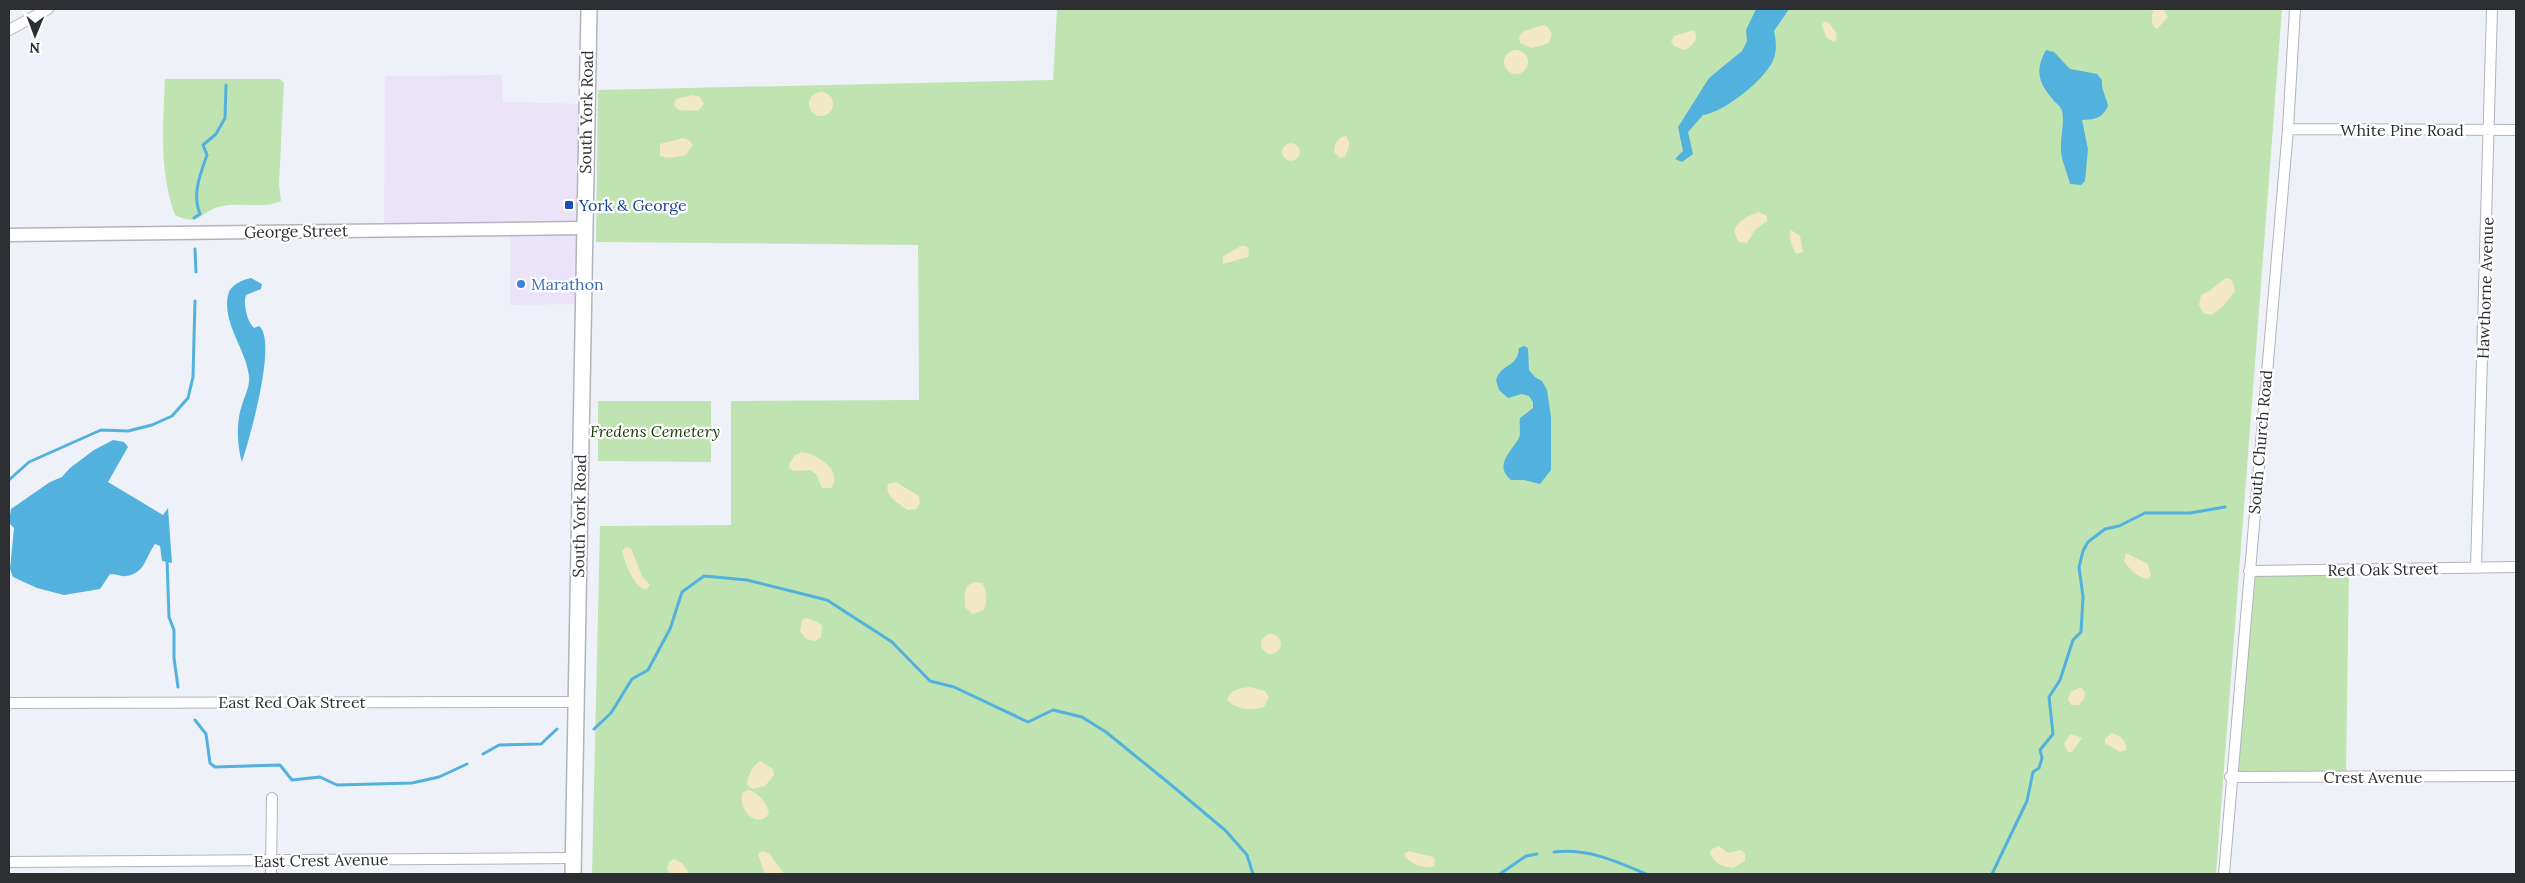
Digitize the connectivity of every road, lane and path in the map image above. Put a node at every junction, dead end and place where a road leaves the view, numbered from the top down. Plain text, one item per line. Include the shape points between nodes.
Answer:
1 (48, 9) edge
2 (589, 9) edge
3 (2295, 9) edge
4 (2492, 9) edge
5 (9, 30) edge
6 (2288, 129) junction
7 (2516, 130) edge
8 (2490, 131) junction
9 (584, 228) junction
10 (9, 235) edge
11 (2516, 567) edge
12 (2476, 568) junction
13 (2249, 571) junction
14 (576, 702) junction
15 (9, 703) edge
16 (2516, 776) edge
17 (2230, 777) junction
18 (272, 798) dead end
19 (573, 858) junction
20 (271, 860) junction
21 (9, 862) edge
22 (271, 874) edge
23 (573, 874) edge
24 (2224, 874) edge

1 - 5 street
2 - 9 main road, South York Road
3 - 6 street, South Church Road
4 - 8 street, Hawthorne Avenue
6 - 8 street, White Pine Road
6 - 13 street, South Church Road
7 - 8 street, White Pine Road
8 - 12 street, Hawthorne Avenue
9 - 10 street, George Street
9 - 14 main road, South York Road
11 - 12 street, Red Oak Street
12 - 13 street, Red Oak Street
13 - 17 street, South Church Road
14 - 15 street, East Red Oak Street
14 - 19 main road, South York Road
16 - 17 street, Crest Avenue
17 - 24 street, South Church Road
18 - 20 street
19 - 20 street, East Crest Avenue
19 - 23 main road, South York Road
20 - 21 street, East Crest Avenue
20 - 22 street

